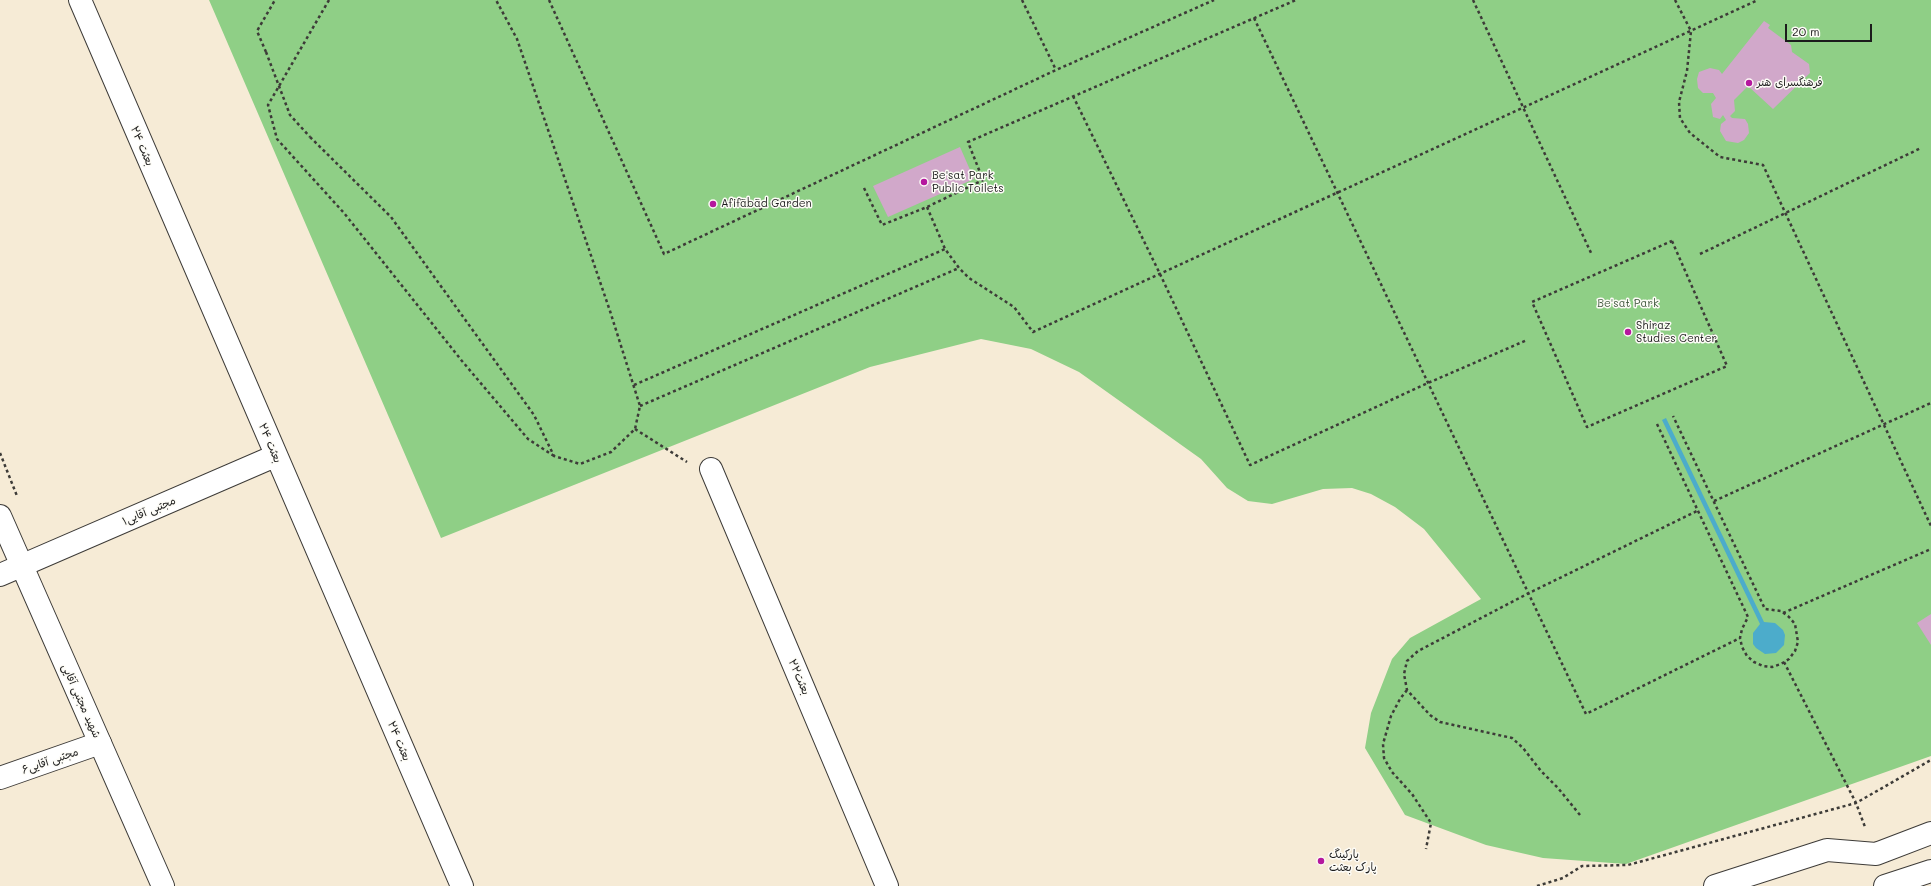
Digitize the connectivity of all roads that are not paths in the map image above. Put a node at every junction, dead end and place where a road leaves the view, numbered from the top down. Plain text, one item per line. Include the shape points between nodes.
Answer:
1 (80, 0) edge
2 (276, 456) junction
3 (711, 469) road end
4 (0, 516) edge
5 (22, 566) junction
6 (0, 575) edge
7 (100, 743) junction
8 (0, 778) edge
9 (1931, 832) edge
10 (1931, 871) edge
11 (163, 886) edge
12 (462, 886) edge
13 (888, 886) edge
14 (1716, 886) edge
15 (1885, 886) edge

1 - 2 street, بعثت ۲۴
2 - 5 street, مجتبی آقایی۱
2 - 12 street, بعثت ۲۴
3 - 13 street, بعثت۲۲
4 - 5 street, شهید مجتبی آقایی
5 - 6 street, مجتبی آقایی۱
5 - 7 street, شهید مجتبی آقایی
7 - 8 street, مجتبی آقایی۶
7 - 11 street, شهید مجتبی آقایی
9 - 14 street via 1876,854 1827,850
10 - 15 street

